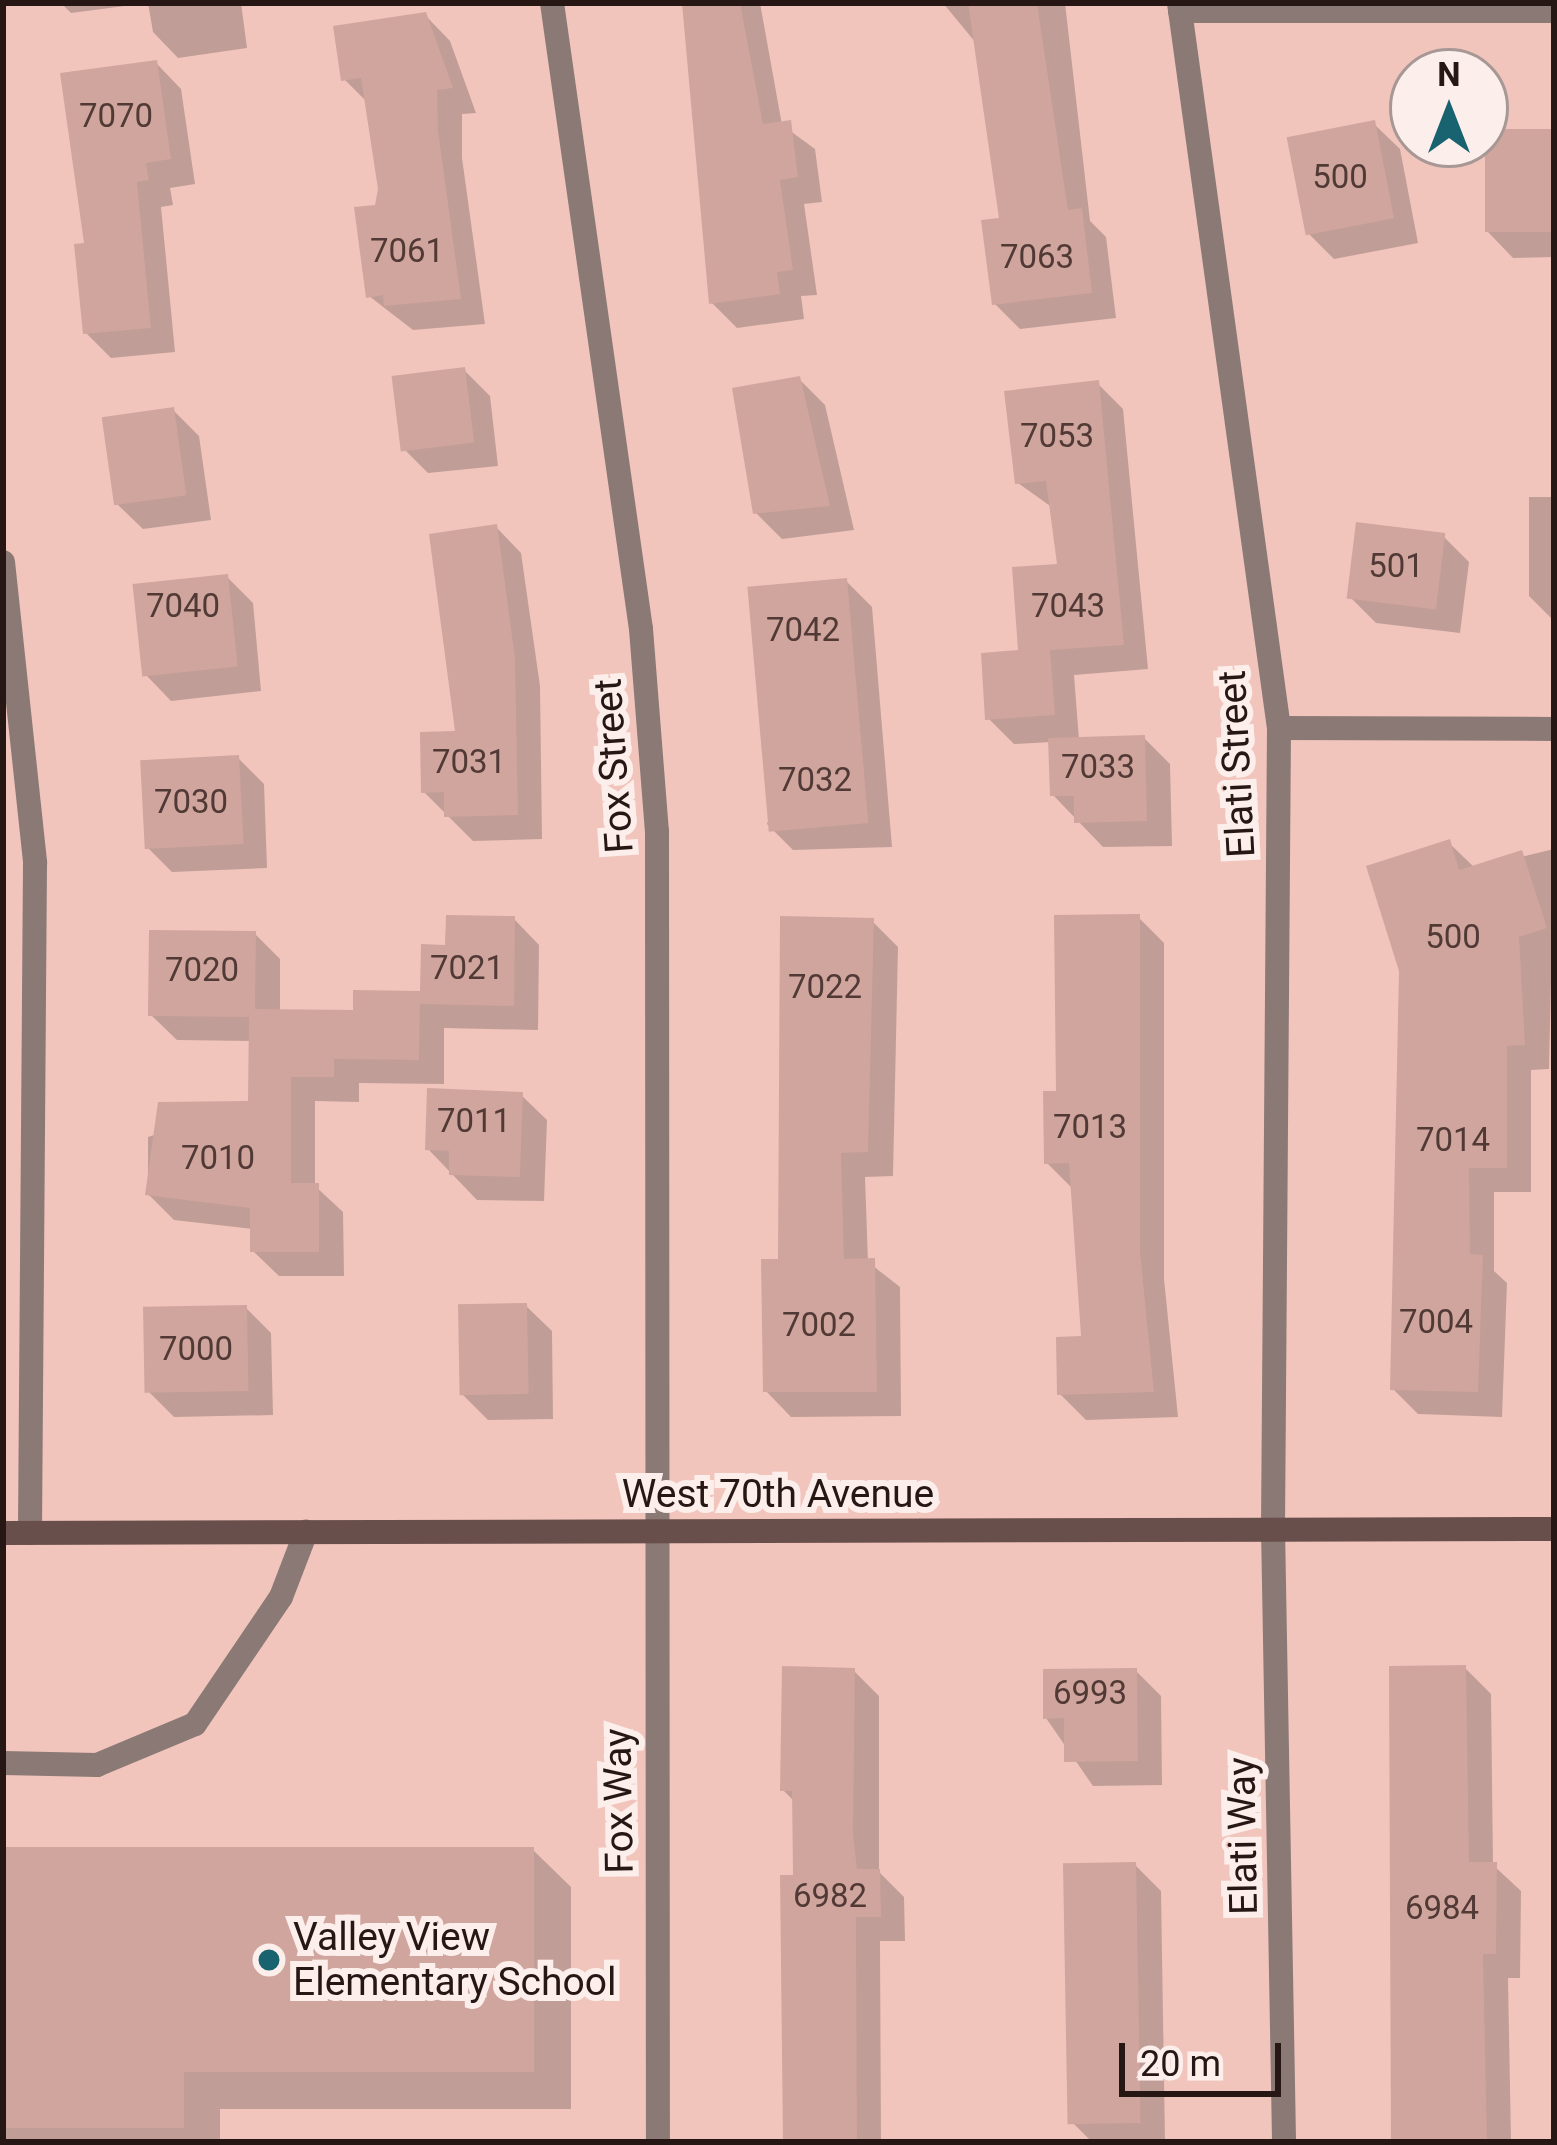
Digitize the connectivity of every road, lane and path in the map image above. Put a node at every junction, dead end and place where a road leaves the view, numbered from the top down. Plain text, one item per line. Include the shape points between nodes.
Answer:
1 (552, 3) edge
2 (1180, 7) edge
3 (1554, 11) edge
4 (3, 562) edge
5 (1280, 728) junction
6 (1554, 729) edge
7 (1273, 1528) junction
8 (1554, 1528) edge
9 (652, 1531) junction
10 (306, 1532) junction
11 (3, 1533) edge
12 (31, 1533) junction
13 (3, 1763) edge
14 (658, 2142) edge
15 (1284, 2142) edge

1 - 9 street, Fox Street via 641,629 657,831
2 - 3 street
2 - 5 street, Elati Street
4 - 12 street via 35,863
5 - 6 street
5 - 7 street, Elati Street
7 - 8 main road, West 70th Avenue
7 - 9 main road, West 70th Avenue
7 - 15 street, Elati Way
9 - 10 main road, West 70th Avenue
9 - 14 street, Fox Way
10 - 12 main road, West 70th Avenue
10 - 13 street via 281,1597 194,1724 97,1766
11 - 12 main road, West 70th Avenue

